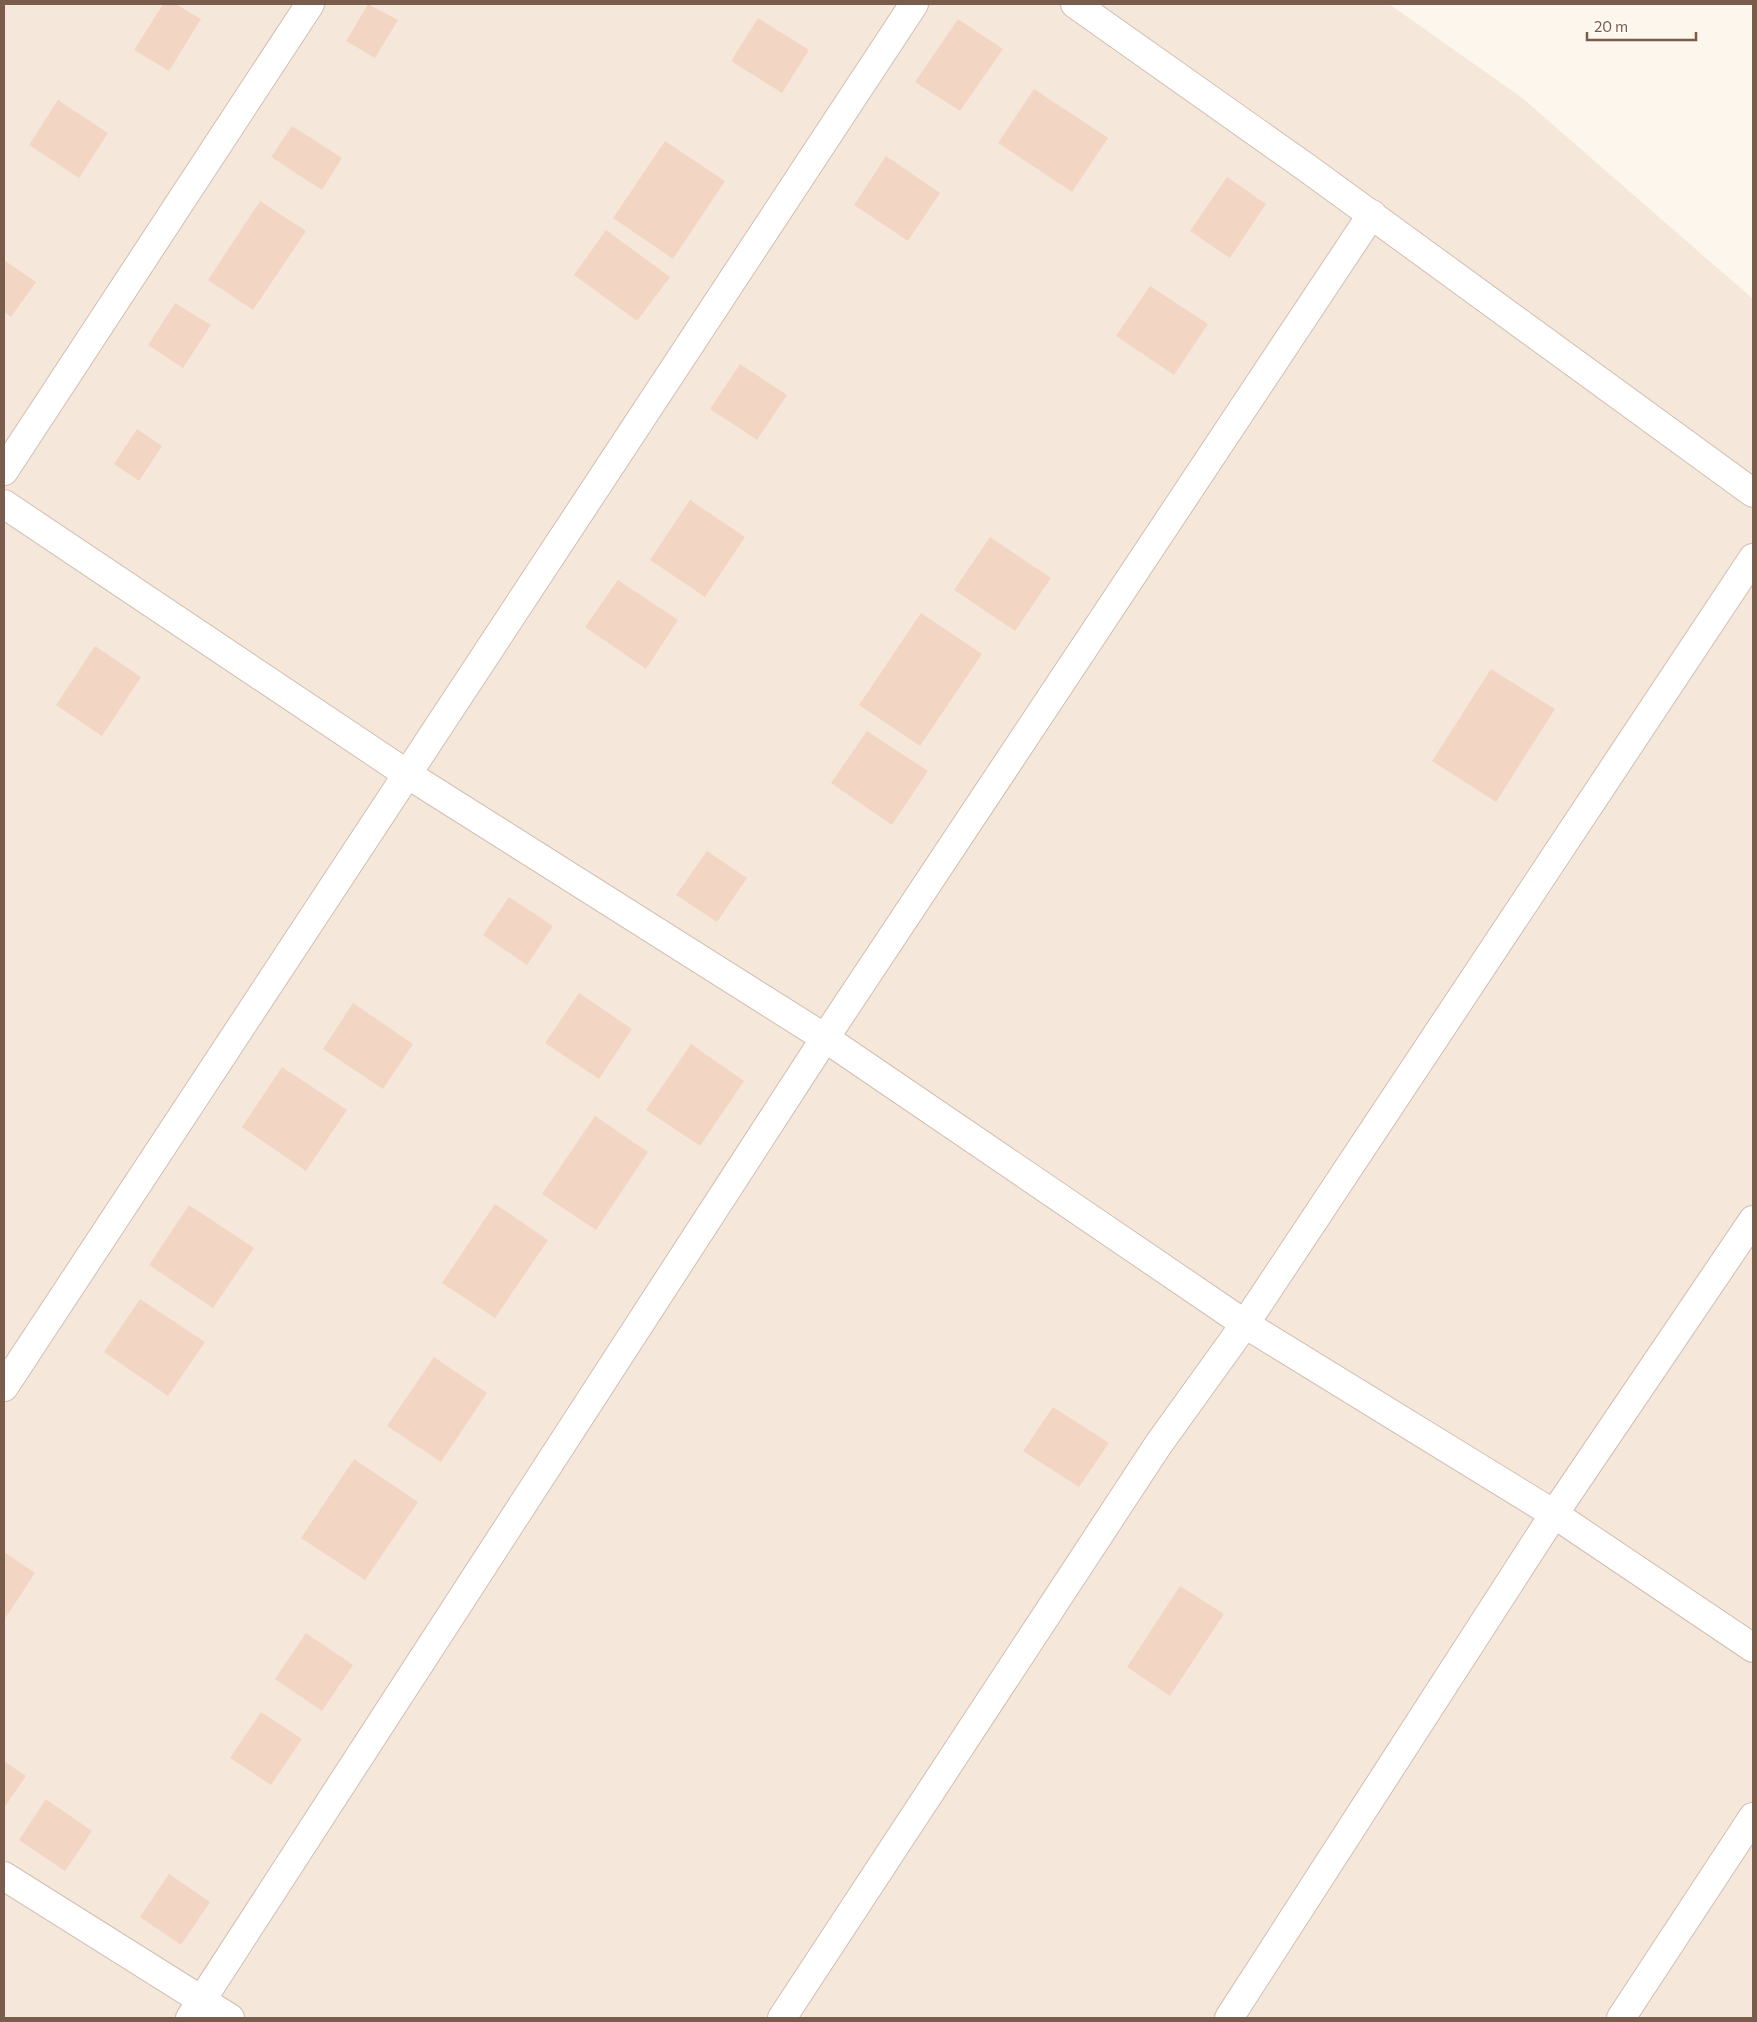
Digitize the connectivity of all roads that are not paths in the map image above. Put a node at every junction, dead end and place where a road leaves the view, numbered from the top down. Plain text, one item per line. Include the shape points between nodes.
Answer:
1 (310, 4) edge
2 (914, 4) edge
3 (1075, 4) edge
4 (1372, 214) junction
5 (4, 471) edge
6 (1753, 493) edge
7 (4, 504) edge
8 (1753, 558) edge
9 (407, 774) junction
10 (825, 1038) junction
11 (1753, 1220) edge
12 (1245, 1324) junction
13 (4, 1387) edge
14 (1554, 1514) junction
15 (1753, 1648) edge
16 (1753, 1817) edge
17 (4, 1876) edge
18 (196, 2009) edge
19 (230, 2018) edge
20 (782, 2018) edge
21 (1229, 2018) edge
22 (1621, 2018) edge

1 - 5 street
2 - 9 street
3 - 4 street
4 - 6 street
4 - 10 street
7 - 9 street
8 - 12 street
9 - 10 street
9 - 13 street
10 - 12 street
10 - 18 street
11 - 14 street
12 - 14 street
12 - 20 street via 1158,1445
14 - 15 street
14 - 21 street
16 - 22 street
17 - 18 street
18 - 19 street

